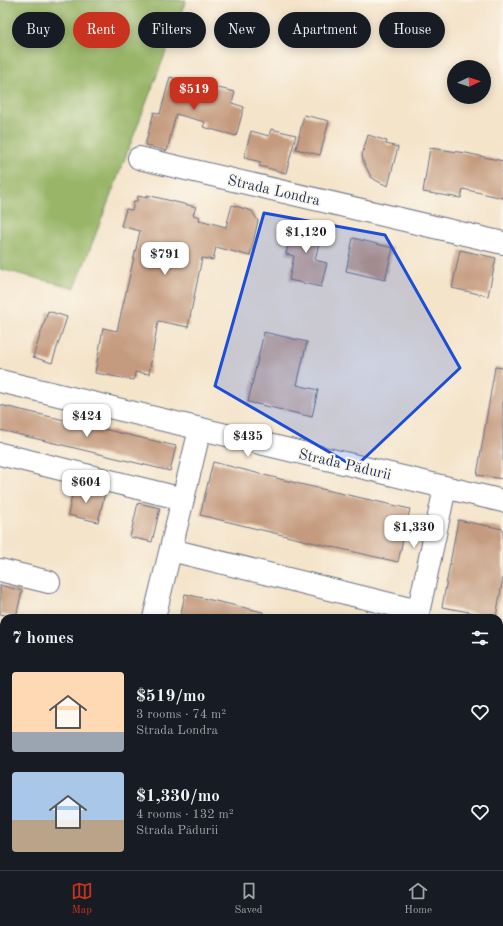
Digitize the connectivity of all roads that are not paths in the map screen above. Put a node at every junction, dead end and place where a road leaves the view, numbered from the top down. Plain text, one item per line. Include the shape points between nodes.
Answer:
1 (139, 158) dead end
2 (503, 243) edge
3 (0, 381) edge
4 (200, 429) junction
5 (0, 454) edge
6 (445, 488) junction
7 (183, 499) junction
8 (503, 501) edge
9 (170, 550) junction
10 (0, 570) edge
11 (49, 582) dead end
12 (155, 614) edge
13 (417, 614) edge

1 - 2 street, Strada Londra
3 - 4 street, Strada Pădurii
4 - 6 street, Strada Pădurii
4 - 7 street
5 - 7 street
6 - 8 street, Strada Pădurii
6 - 13 street
7 - 9 street
9 - 12 street
9 - 13 street
10 - 11 street

